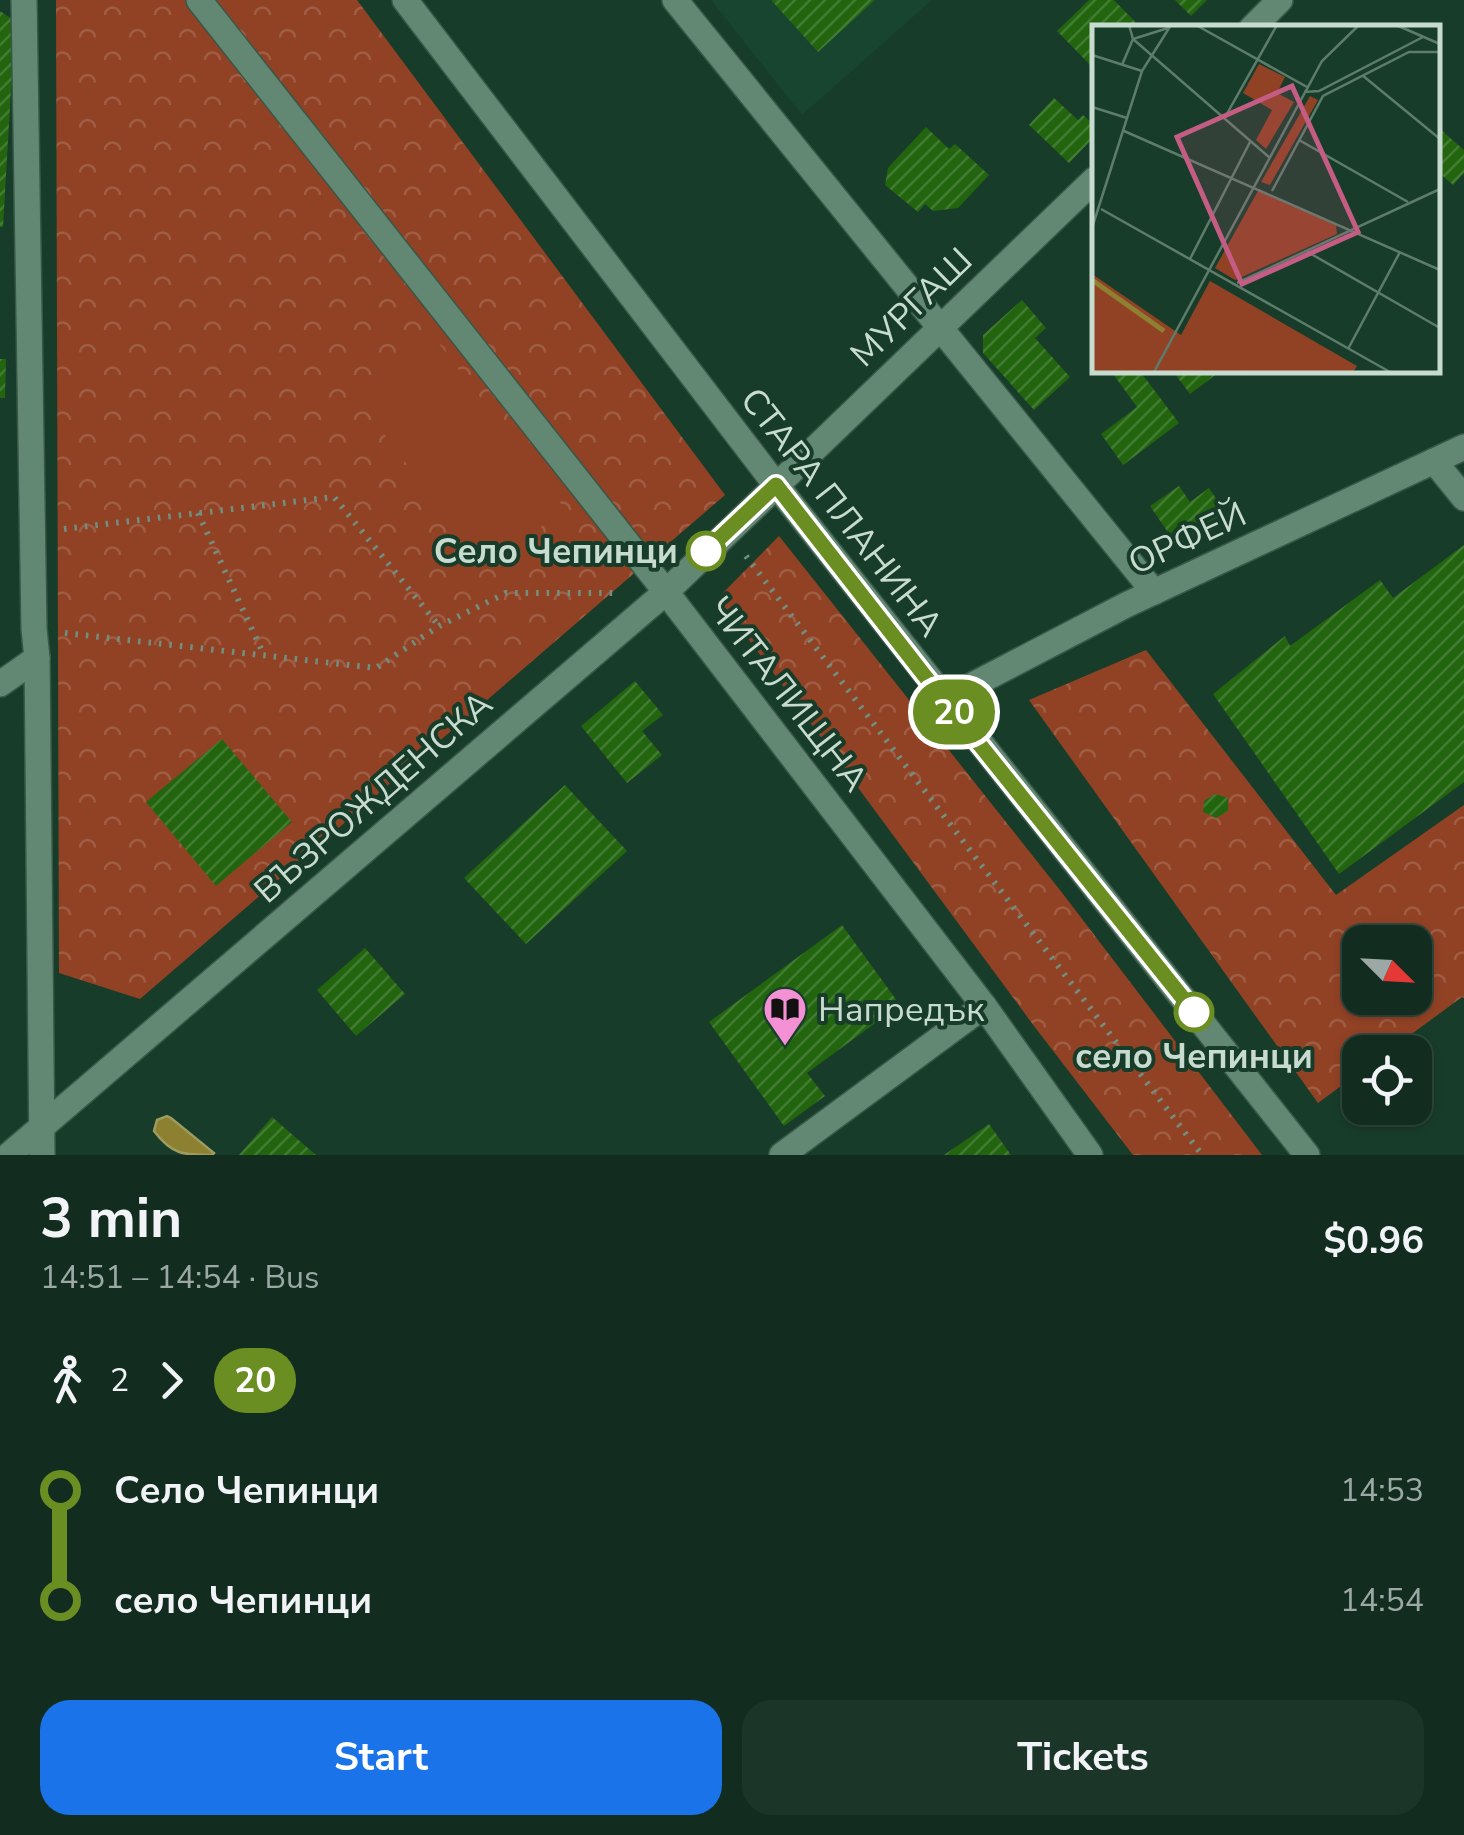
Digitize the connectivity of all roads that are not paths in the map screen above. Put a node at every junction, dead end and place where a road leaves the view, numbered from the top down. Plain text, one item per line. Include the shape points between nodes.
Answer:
1 (24, 0) edge
2 (199, 0) edge
3 (405, 0) edge
4 (675, 0) edge
5 (1280, 0) edge
6 (1255, 25) edge
7 (1092, 182) edge
8 (941, 327) junction
9 (1464, 447) edge
10 (1434, 461) junction
11 (776, 485) junction
12 (1464, 498) edge
13 (666, 592) junction
14 (1154, 592) junction
15 (37, 658) junction
16 (0, 684) edge
17 (944, 700) junction
18 (984, 1006) junction
19 (42, 1127) junction
20 (9, 1155) edge
21 (42, 1155) edge
22 (782, 1155) edge
23 (1090, 1155) edge
24 (1307, 1155) edge

1 - 15 street
2 - 13 street, ЧИТАЛИЩНА
3 - 11 street, СТАРА ПЛАНИНА
4 - 8 street
5 - 6 street
7 - 8 street, МУРГАШ
8 - 11 street, МУРГАШ
8 - 14 street
9 - 10 street, ОРФЕЙ
10 - 12 street
10 - 14 street, ОРФЕЙ
11 - 13 street, ВЪЗРОЖДЕНСКА
11 - 17 street, СТАРА ПЛАНИНА
13 - 18 street, ЧИТАЛИЩНА
13 - 19 street, ВЪЗРОЖДЕНСКА
14 - 17 street, ОРФЕЙ
15 - 16 street
15 - 19 street
17 - 24 street, СТАРА ПЛАНИНА
18 - 22 street
18 - 23 street, ЧИТАЛИЩНА
19 - 20 street, ВЪЗРОЖДЕНСКА
19 - 21 street

